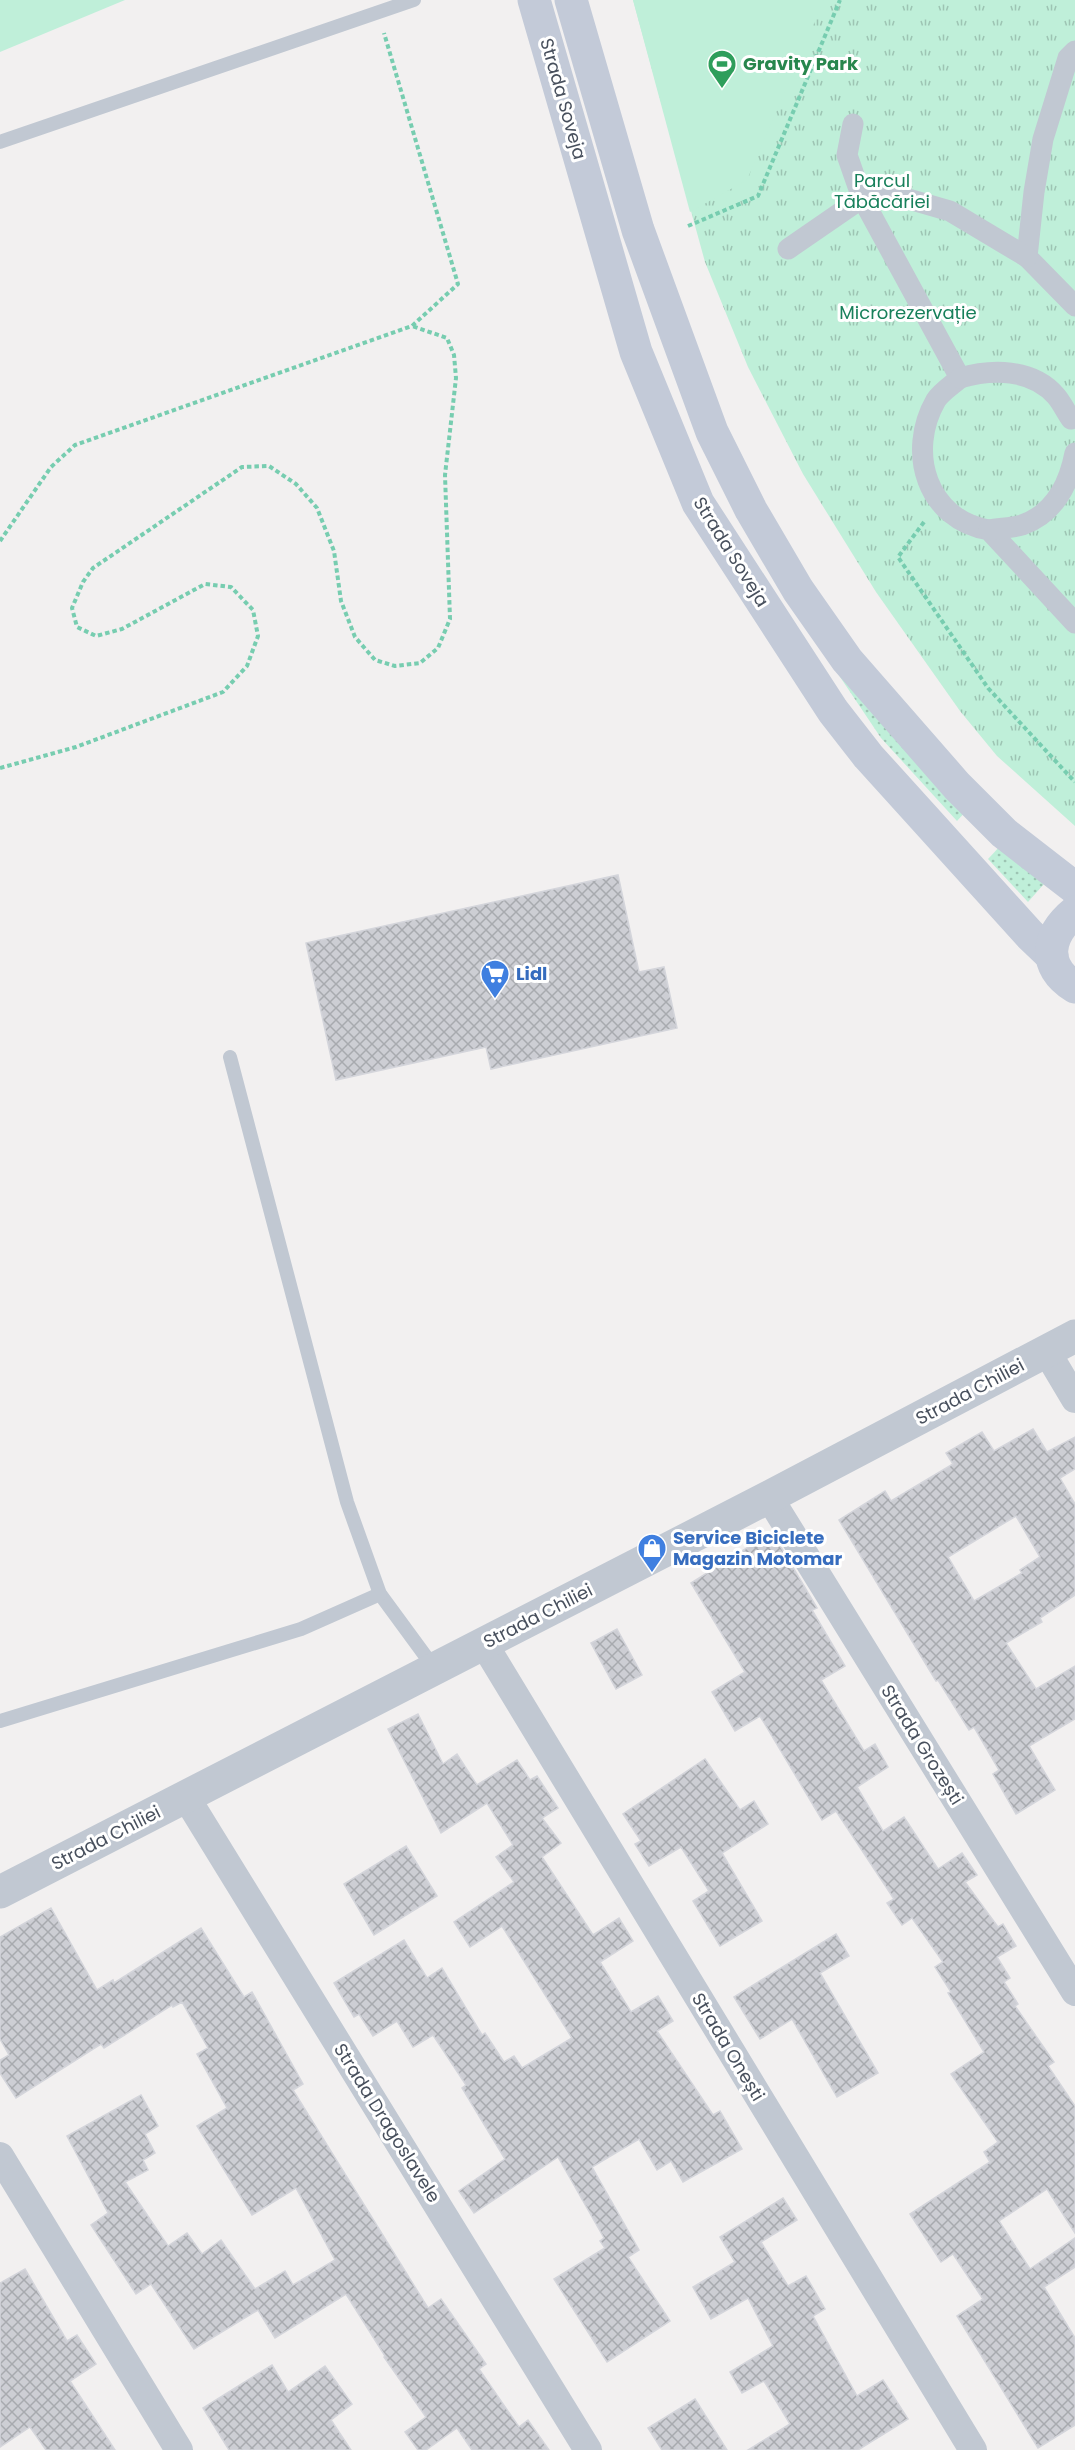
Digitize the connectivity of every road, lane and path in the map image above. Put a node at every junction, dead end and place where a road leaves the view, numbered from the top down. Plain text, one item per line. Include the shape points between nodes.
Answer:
1 (414, 0) edge
2 (534, 0) edge
3 (572, 0) edge
4 (840, 0) edge
5 (378, 12) junction
6 (1075, 51) edge
7 (853, 124) dead end
8 (0, 142) edge
9 (862, 198) junction
10 (688, 226) dead end
11 (788, 249) dead end
12 (1027, 257) junction
13 (1075, 306) edge
14 (411, 326) junction
15 (960, 378) junction
16 (1073, 419) edge
17 (1075, 443) edge
18 (1075, 453) edge
19 (939, 502) junction
20 (989, 530) junction
21 (0, 541) edge
22 (1075, 623) edge
23 (0, 768) edge
24 (1075, 782) edge
25 (1075, 888) edge
26 (1075, 912) edge
27 (1052, 956) junction
28 (1075, 987) edge
29 (230, 1057) dead end
30 (1075, 1336) edge
31 (1047, 1352) junction
32 (1075, 1399) edge
33 (769, 1497) junction
34 (380, 1594) junction
35 (484, 1644) junction
36 (435, 1669) junction
37 (0, 1721) edge
38 (186, 1797) junction
39 (0, 1892) edge
40 (1075, 1992) edge
41 (0, 2156) edge
42 (179, 2450) edge
43 (588, 2450) edge
44 (973, 2450) edge

1 - 5 lane
2 - 27 main road, Strada Soveja via 636,352 698,503 833,711 861,747
3 - 25 main road, Strada Soveja via 638,230 712,432 751,510 798,590 847,660 957,786 1004,833
4 - 10 path via 758,195
5 - 8 lane
5 - 14 path via 458,284
6 - 12 street via 1068,58 1043,139
7 - 9 street via 847,155
9 - 11 street
9 - 12 street via 905,198 950,211
9 - 15 street
12 - 13 street
14 - 21 path via 75,445 51,467
14 - 23 path via 447,338 454,355 456,378 445,475 450,619 438,648 420,663 395,666 375,660 355,637 341,601 334,551 317,508 296,484 269,466 242,467 93,568 72,608 77,627 96,636 122,629 205,584 231,587 253,610 258,636 246,666 223,692 76,747
15 - 16 street via 978,372 1003,371 1031,378 1054,394
15 - 19 street via 937,397 926,420 921,447 925,476
16 - 17 street
18 - 20 street via 1064,491 1047,510 1022,525
19 - 20 street via 956,519
19 - 24 path via 898,557 988,688
20 - 22 street
26 - 27 main road via 1056,931
27 - 28 main road, Strada Soveja via 1063,979
29 - 34 lane via 347,1502
30 - 31 street, Strada Chiliei
31 - 32 street
31 - 33 street, Strada Chiliei
33 - 35 street, Strada Chiliei
33 - 40 street, Strada Grozești
34 - 36 lane
34 - 37 lane via 301,1629
35 - 36 street, Strada Chiliei
35 - 44 street, Strada Onești
36 - 38 street, Strada Chiliei
38 - 39 street, Strada Chiliei
38 - 43 street, Strada Dragoslavele
41 - 42 street

